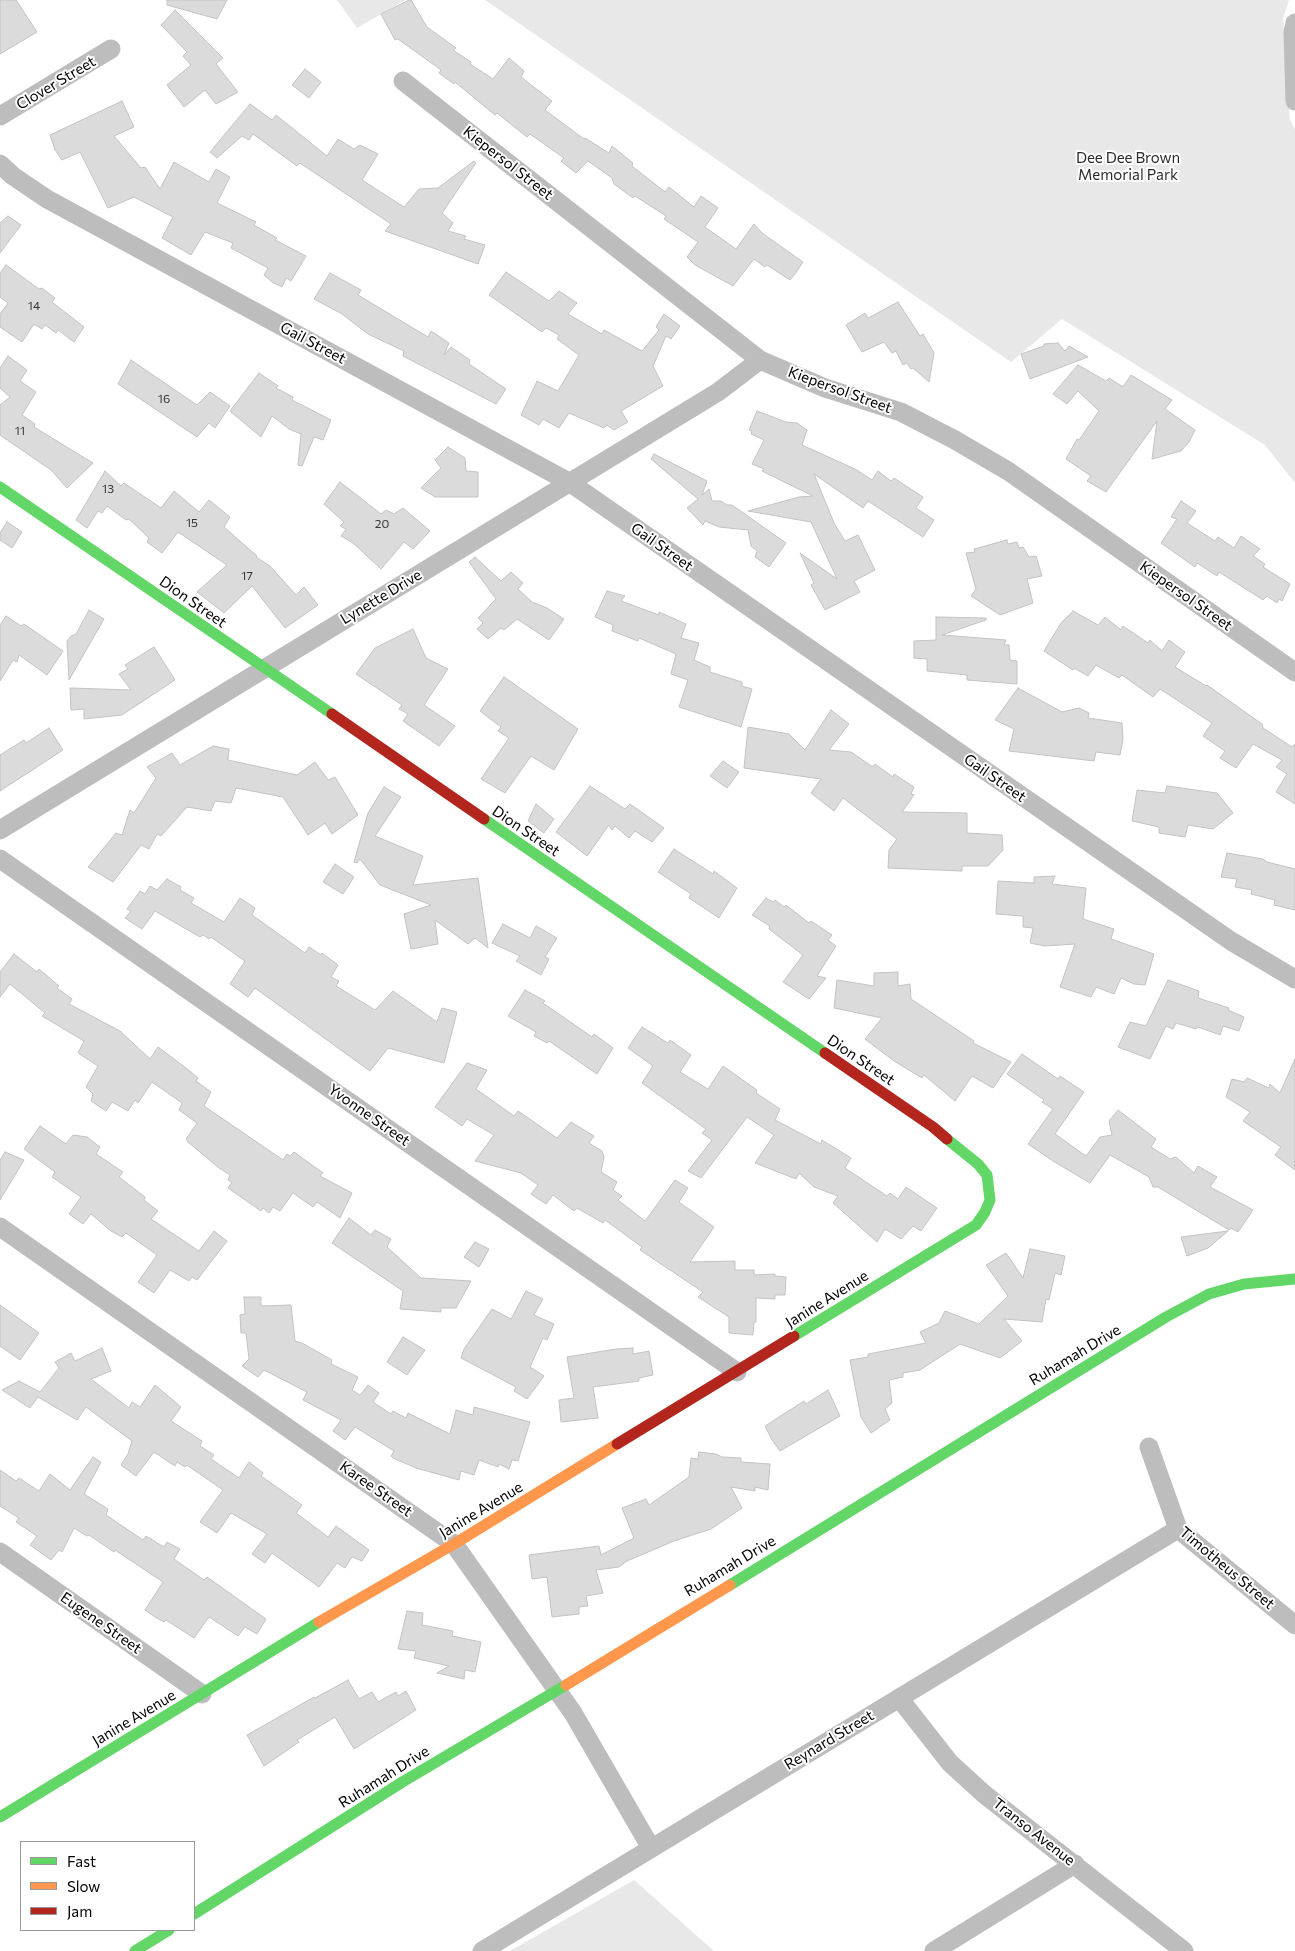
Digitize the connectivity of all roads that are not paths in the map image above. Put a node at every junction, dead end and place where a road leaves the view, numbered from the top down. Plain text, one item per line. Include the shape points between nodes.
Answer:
1 (1295, 23) edge
2 (111, 49) dead end
3 (404, 81) dead end
4 (1295, 100) edge
5 (0, 116) edge
6 (0, 164) edge
7 (760, 360) junction
8 (569, 482) junction
9 (0, 487) edge
10 (263, 669) junction
11 (1295, 672) edge
12 (0, 830) edge
13 (0, 859) edge
14 (1295, 979) edge
15 (976, 1225) joint
16 (0, 1227) edge
17 (1295, 1279) edge
18 (737, 1372) junction
19 (1149, 1447) dead end
20 (1178, 1529) junction
21 (454, 1544) junction
22 (0, 1552) edge
23 (1295, 1625) edge
24 (556, 1690) junction
25 (202, 1694) junction
26 (899, 1698) junction
27 (0, 1816) edge
28 (651, 1848) junction
29 (1075, 1864) junction
30 (195, 1913) edge
31 (167, 1931) edge
32 (135, 1951) edge
33 (482, 1951) edge
34 (934, 1951) edge
35 (1184, 1951) edge

1 - 4 street
2 - 5 street, Clover Street
3 - 7 street, Kiepersol Street
6 - 8 street, Gail Street via 46,199
7 - 8 street, Lynette Drive via 718,392
7 - 11 street, Kiepersol Street via 825,388 901,412 955,440 1008,471
8 - 10 street, Lynette Drive
8 - 14 street, Gail Street via 1231,941
9 - 10 street, Dion Street
10 - 12 street, Lynette Drive
10 - 15 street, Dion Street via 933,1127 987,1175 990,1200
13 - 18 street, Yvonne Street
15 - 18 street, Janine Avenue
16 - 21 street, Karee Street
17 - 24 street, Ruhamah Drive via 1244,1284 1209,1294 1166,1317
18 - 21 street, Janine Avenue
19 - 20 street, Timotheus Street
20 - 23 street, Timotheus Street
20 - 26 street, Reynard Street
21 - 24 street, Karee Street
21 - 25 street, Janine Avenue
22 - 25 street, Eugene Street
24 - 28 street, Karee Street via 573,1713
24 - 30 street, Ruhamah Drive via 404,1781
25 - 27 street, Janine Avenue
26 - 28 street, Reynard Street
26 - 29 street, Transo Avenue via 950,1762 984,1794
28 - 33 street, Reynard Street
29 - 34 street
29 - 35 street, Transo Avenue
31 - 32 street

